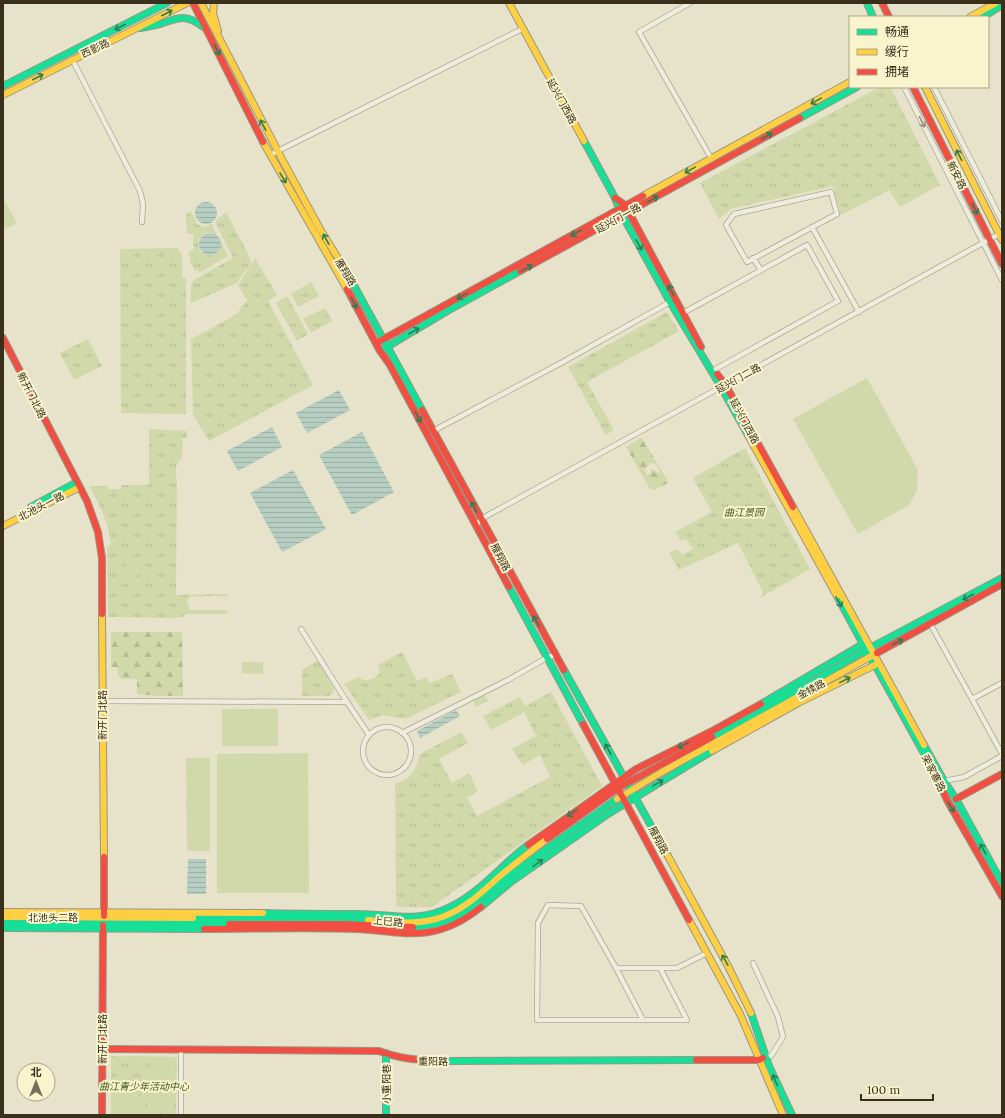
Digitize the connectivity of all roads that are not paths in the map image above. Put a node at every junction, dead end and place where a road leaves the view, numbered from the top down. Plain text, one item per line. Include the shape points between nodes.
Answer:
1 (159, 3) edge
2 (167, 3) edge
3 (187, 3) edge
4 (193, 3) edge
5 (201, 3) edge
6 (214, 3) edge
7 (509, 3) edge
8 (690, 3) edge
9 (867, 3) edge
10 (882, 3) edge
11 (996, 3) edge
12 (1002, 5) edge
13 (144, 15) junction
14 (873, 16) edge
15 (888, 16) edge
16 (972, 16) edge
17 (985, 16) edge
18 (136, 29) junction
19 (522, 29) junction
20 (207, 32) junction
21 (224, 50) junction
22 (72, 59) junction
23 (849, 83) edge
24 (3, 86) edge
25 (855, 88) edge
26 (905, 88) edge
27 (914, 88) edge
28 (926, 88) edge
29 (935, 88) edge
30 (3, 95) edge
31 (278, 152) junction
32 (270, 155) junction
33 (711, 158) junction
34 (615, 198) junction
35 (625, 205) junction
36 (618, 209) junction
37 (628, 212) junction
38 (622, 216) junction
39 (1002, 221) edge
40 (142, 222) dead end
41 (812, 227) junction
42 (1001, 236) edge
43 (990, 240) junction
44 (983, 243) junction
45 (754, 258) junction
46 (1002, 264) edge
47 (761, 270) junction
48 (1002, 280) edge
49 (670, 302) junction
50 (859, 312) junction
51 (683, 313) junction
52 (3, 338) edge
53 (384, 339) junction
54 (376, 343) junction
55 (388, 346) junction
56 (380, 351) junction
57 (714, 370) junction
58 (723, 386) junction
59 (433, 431) junction
60 (79, 484) junction
61 (481, 519) junction
62 (3, 521) edge
63 (3, 526) edge
64 (476, 526) junction
65 (1002, 578) edge
66 (1002, 584) edge
67 (931, 625) junction
68 (301, 629) dead end
69 (863, 644) junction
70 (868, 649) junction
71 (556, 655) junction
72 (548, 657) junction
73 (872, 657) junction
74 (875, 665) junction
75 (1002, 683) edge
76 (972, 699) junction
77 (102, 701) junction
78 (347, 702) junction
79 (402, 733) junction
80 (369, 735) junction
81 (1002, 755) edge
82 (1002, 774) edge
83 (625, 780) junction
84 (944, 781) junction
85 (616, 786) junction
86 (631, 790) junction
87 (622, 796) junction
88 (635, 797) junction
89 (956, 799) junction
90 (626, 803) junction
91 (1002, 883) edge
92 (1002, 896) edge
93 (3, 912) edge
94 (3, 917) edge
95 (103, 920) junction
96 (3, 923) edge
97 (3, 928) edge
98 (707, 953) junction
99 (753, 963) dead end
100 (616, 968) junction
101 (660, 968) junction
102 (642, 1020) junction
103 (102, 1049) junction
104 (181, 1049) junction
105 (386, 1053) junction
106 (762, 1058) junction
107 (102, 1115) edge
108 (181, 1115) edge
109 (386, 1115) edge
110 (783, 1115) edge
111 (792, 1115) edge

1 - 13 street
2 - 13 street, 西影路
18 -> 3 street, 西影路
4 - 20 street, 雁翔路
5 - 21 street, 雁翔路
6 - 21 street via 213,13
7 - 19 street, 延兴门西路
8 - 33 street via 639,32
9 - 14 street
10 - 15 street
11 - 16 street
12 - 17 street
13 -> 24 street, 西影路
18 - 20 street via 180,17 198,22
18 - 22 street, 西影路
19 - 31 street
19 - 34 street, 延兴门西路
20 -> 32 street, 雁翔路
31 -> 21 street, 雁翔路
30 -> 22 street, 西影路
22 - 40 street via 140,191 143,204
23 -> 33 street, 延兴门一路
37 -> 25 street, 延兴门一路
26 -> 44 street
27 -> 43 street, 新安路
42 -> 28 street, 新安路
29 - 39 street
31 - 32 street
53 -> 31 street, 雁翔路
32 -> 54 street, 雁翔路
33 -> 35 street, 延兴门一路
34 - 35 street, 延兴门西路
34 - 36 street, 延兴门西路
35 - 36 street, 延兴门一路
35 - 37 street, 延兴门西路
36 - 38 street, 延兴门西路
36 -> 53 street, 延兴门一路
37 - 38 street, 延兴门一路
51 -> 37 street, 延兴门西路
38 -> 49 street, 延兴门西路
55 -> 38 street, 延兴门一路
41 - 45 street
41 - 45 street via 837,214 831,192 734,214 726,225 747,262
41 - 50 street
42 - 43 street, 延兴门二路
43 - 44 street, 延兴门二路
43 - 46 street, 新安路
44 - 48 street
44 - 50 street, 延兴门二路
45 - 47 street
47 - 51 street
47 - 57 street via 807,245 838,301
49 - 58 street, 延兴门西路
49 - 59 street
50 - 58 street, 延兴门二路
51 - 57 street, 延兴门西路
52 - 60 street, 新开门北路
53 - 54 street, 延兴门一路
53 - 55 street, 雁翔路
54 - 56 street, 雁翔路
55 - 56 street, 延兴门一路
55 - 59 street, 雁翔路
56 -> 64 street, 雁翔路 via 390,365
57 - 58 street, 延兴门西路
58 - 61 street, 延兴门二路
58 -> 69 street, 延兴门西路
58 - 70 street, 延兴门西路 via 838,587
61 -> 59 street, 雁翔路
60 - 62 street, 北池头一路
60 - 63 street, 北池头一路
60 - 77 street, 新开门北路 via 91,510 100,542
61 - 64 street, 延兴门二路
71 -> 61 street, 雁翔路
64 - 72 street, 雁翔路
65 -> 70 street, 金犊路
66 - 67 street, 金犊路
73 -> 67 street, 金犊路
67 - 76 street
68 - 78 street
69 - 70 street, 延兴门西路
69 -> 83 street via 714,730 660,756
70 - 73 street, 荣家寨路
70 - 83 street, 金犊路 via 812,682
71 - 72 street
83 -> 71 street, 雁翔路
72 - 79 street
72 - 85 street, 雁翔路
73 - 74 street, 荣家寨路
73 - 84 street, 荣家寨路
73 - 86 street, 金犊路
88 -> 74 street via 798,703
74 -> 92 street, 荣家寨路
75 - 76 street
76 - 81 street
77 - 78 street
77 - 95 street, 新开门北路
78 - 80 street
79 - 80 street via 396,729 382,728
79 - 80 street via 410,744 410,758 403,769 391,775 377,773 366,763 363,748
81 - 84 street via 964,777
82 - 89 street
83 - 85 street, 上巳路
83 - 86 street, 雁翔路
84 - 89 street, 荣家寨路
85 - 87 street, 雁翔路
85 -> 95 street, 上巳路 via 524,856 465,906 436,919 398,923 355,919
86 - 87 street, 金犊路
86 - 88 street, 雁翔路
87 - 90 street, 雁翔路
87 - 95 street, 上巳路 via 522,867 473,907 434,925 404,928 363,924
88 - 90 street
106 -> 88 street, 雁翔路 via 749,1009 738,986
91 -> 89 street, 荣家寨路
95 -> 90 street via 357,929 406,934 435,930 463,920 511,882
90 - 98 street, 雁翔路
93 - 95 street
94 - 95 street, 北池头二路
95 - 96 street, 北池头二路
95 - 97 street
95 - 103 street, 新开门北路
98 - 101 street via 677,968
98 - 106 street, 雁翔路
99 - 106 street via 778,1017 783,1037 771,1056
100 - 101 street
100 - 102 street
100 - 102 street via 581,906 548,905 538,922 537,1020
101 - 102 street via 687,1020
103 - 104 street, 重阳路
103 - 107 street, 新开门北路
104 - 105 street, 重阳路
104 - 108 street
105 - 106 street, 重阳路 via 395,1057 429,1061
105 - 109 street, 小重阳巷
106 - 110 street, 雁翔路 via 773,1095
111 -> 106 street, 雁翔路

